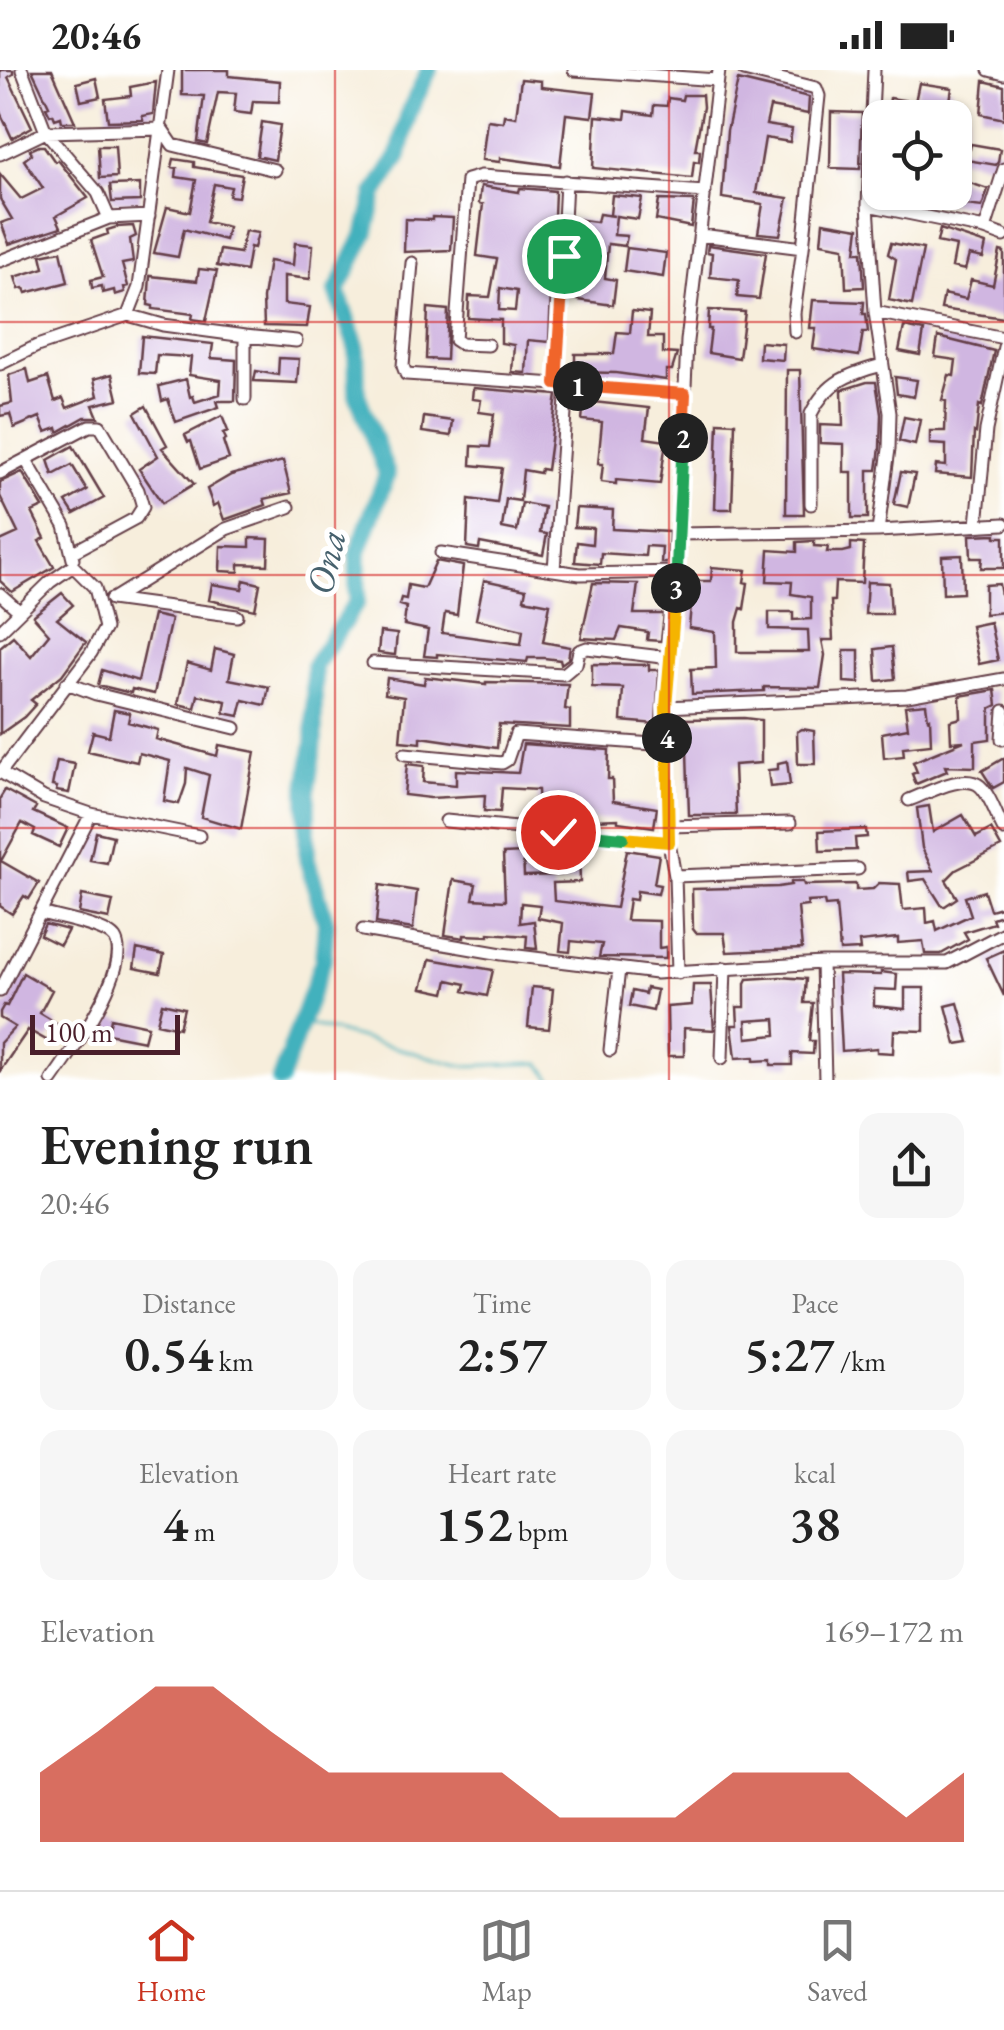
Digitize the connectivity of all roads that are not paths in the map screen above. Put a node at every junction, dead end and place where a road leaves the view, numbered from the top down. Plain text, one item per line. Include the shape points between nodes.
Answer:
1 (22, 70) edge
2 (168, 70) edge
3 (574, 70) edge
4 (744, 70) edge
5 (874, 70) edge
6 (990, 70) edge
7 (1004, 74) edge
8 (718, 75) edge
9 (873, 100) edge
10 (162, 129) junction
11 (46, 132) junction
12 (0, 154) edge
13 (1004, 169) edge
14 (275, 170) dead end
15 (566, 181) junction
16 (705, 192) junction
17 (868, 210) edge
18 (892, 210) edge
19 (149, 216) junction
20 (110, 218) junction
21 (985, 229) junction
22 (701, 235) junction
23 (1004, 236) edge
24 (803, 248) junction
25 (0, 261) edge
26 (412, 263) dead end
27 (875, 312) junction
28 (128, 315) junction
29 (795, 332) dead end
30 (245, 336) junction
31 (1004, 338) edge
32 (296, 341) dead end
33 (488, 345) dead end
34 (1004, 347) edge
35 (0, 364) edge
36 (882, 365) junction
37 (561, 384) junction
38 (685, 394) junction
39 (245, 399) dead end
40 (26, 460) junction
41 (0, 473) edge
42 (811, 504) dead end
43 (288, 508) dead end
44 (1004, 524) edge
45 (976, 525) junction
46 (878, 531) junction
47 (678, 534) junction
48 (73, 552) junction
49 (441, 553) dead end
50 (72, 566) junction
51 (554, 570) junction
52 (677, 572) junction
53 (0, 594) edge
54 (97, 598) junction
55 (113, 600) junction
56 (18, 610) junction
57 (237, 616) dead end
58 (0, 632) edge
59 (670, 658) junction
60 (372, 663) dead end
61 (1004, 679) edge
62 (67, 683) junction
63 (666, 707) junction
64 (1004, 711) edge
65 (235, 728) dead end
66 (1002, 739) edge
67 (668, 744) junction
68 (406, 754) dead end
69 (0, 772) edge
70 (909, 800) dead end
71 (91, 814) junction
72 (446, 821) dead end
73 (790, 822) dead end
74 (669, 826) junction
75 (1004, 830) edge
76 (199, 836) dead end
77 (669, 842) junction
78 (858, 869) dead end
79 (675, 876) junction
80 (41, 914) junction
81 (363, 930) dead end
82 (1004, 933) edge
83 (822, 963) junction
84 (725, 968) junction
85 (619, 969) junction
86 (678, 973) junction
87 (0, 992) edge
88 (610, 1050) dead end
89 (722, 1058) dead end
90 (52, 1080) edge
91 (825, 1080) edge

1 - 11 street
2 - 10 street
3 - 8 street
4 - 24 street via 816,88 819,96
5 - 9 street
6 - 7 street
8 - 16 street
10 - 11 street
10 - 14 street via 173,145
10 - 19 street
11 - 12 street
11 - 20 street via 98,193
13 - 21 street
15 - 16 street
15 - 33 street via 467,180 454,340
15 - 37 street
16 - 22 street
17 - 27 street
18 - 21 street
19 - 20 street
19 - 28 street
20 - 25 street
21 - 23 street
22 - 24 street
22 - 38 street
24 - 29 street
26 - 37 street via 406,374
27 - 31 street
27 - 36 street
28 - 30 street
28 - 35 street
30 - 32 street
30 - 39 street
34 - 45 street
36 - 42 street via 841,377 814,407
36 - 46 street via 890,414
37 - 38 street
37 - 51 street
38 - 47 street
40 - 41 street
40 - 48 street
40 - 48 street via 100,426 138,490 143,507 136,518
43 - 55 street via 226,529
44 - 45 street
45 - 46 street
46 - 47 street
47 - 52 street
48 - 50 street
49 - 51 street
50 - 54 street
50 - 56 street
51 - 52 street
52 - 59 street
53 - 56 street
54 - 55 street
54 - 62 street via 105,628
55 - 57 street
56 - 58 street
59 - 60 street via 587,648 564,674
59 - 63 street
61 - 63 street via 907,696
62 - 65 street
62 - 69 street
63 - 67 street
64 - 66 street
67 - 68 street via 522,734 512,738 502,762
67 - 74 street
69 - 71 street via 44,798
70 - 75 street via 972,782
71 - 76 street
71 - 80 street
72 - 77 street
73 - 74 street
74 - 77 street
77 - 79 street
78 - 79 street
79 - 86 street
80 - 87 street
80 - 90 street via 102,930 119,951 96,1015
81 - 85 street
82 - 83 street via 947,963
83 - 84 street
83 - 91 street
84 - 86 street
84 - 89 street
85 - 86 street
85 - 88 street

